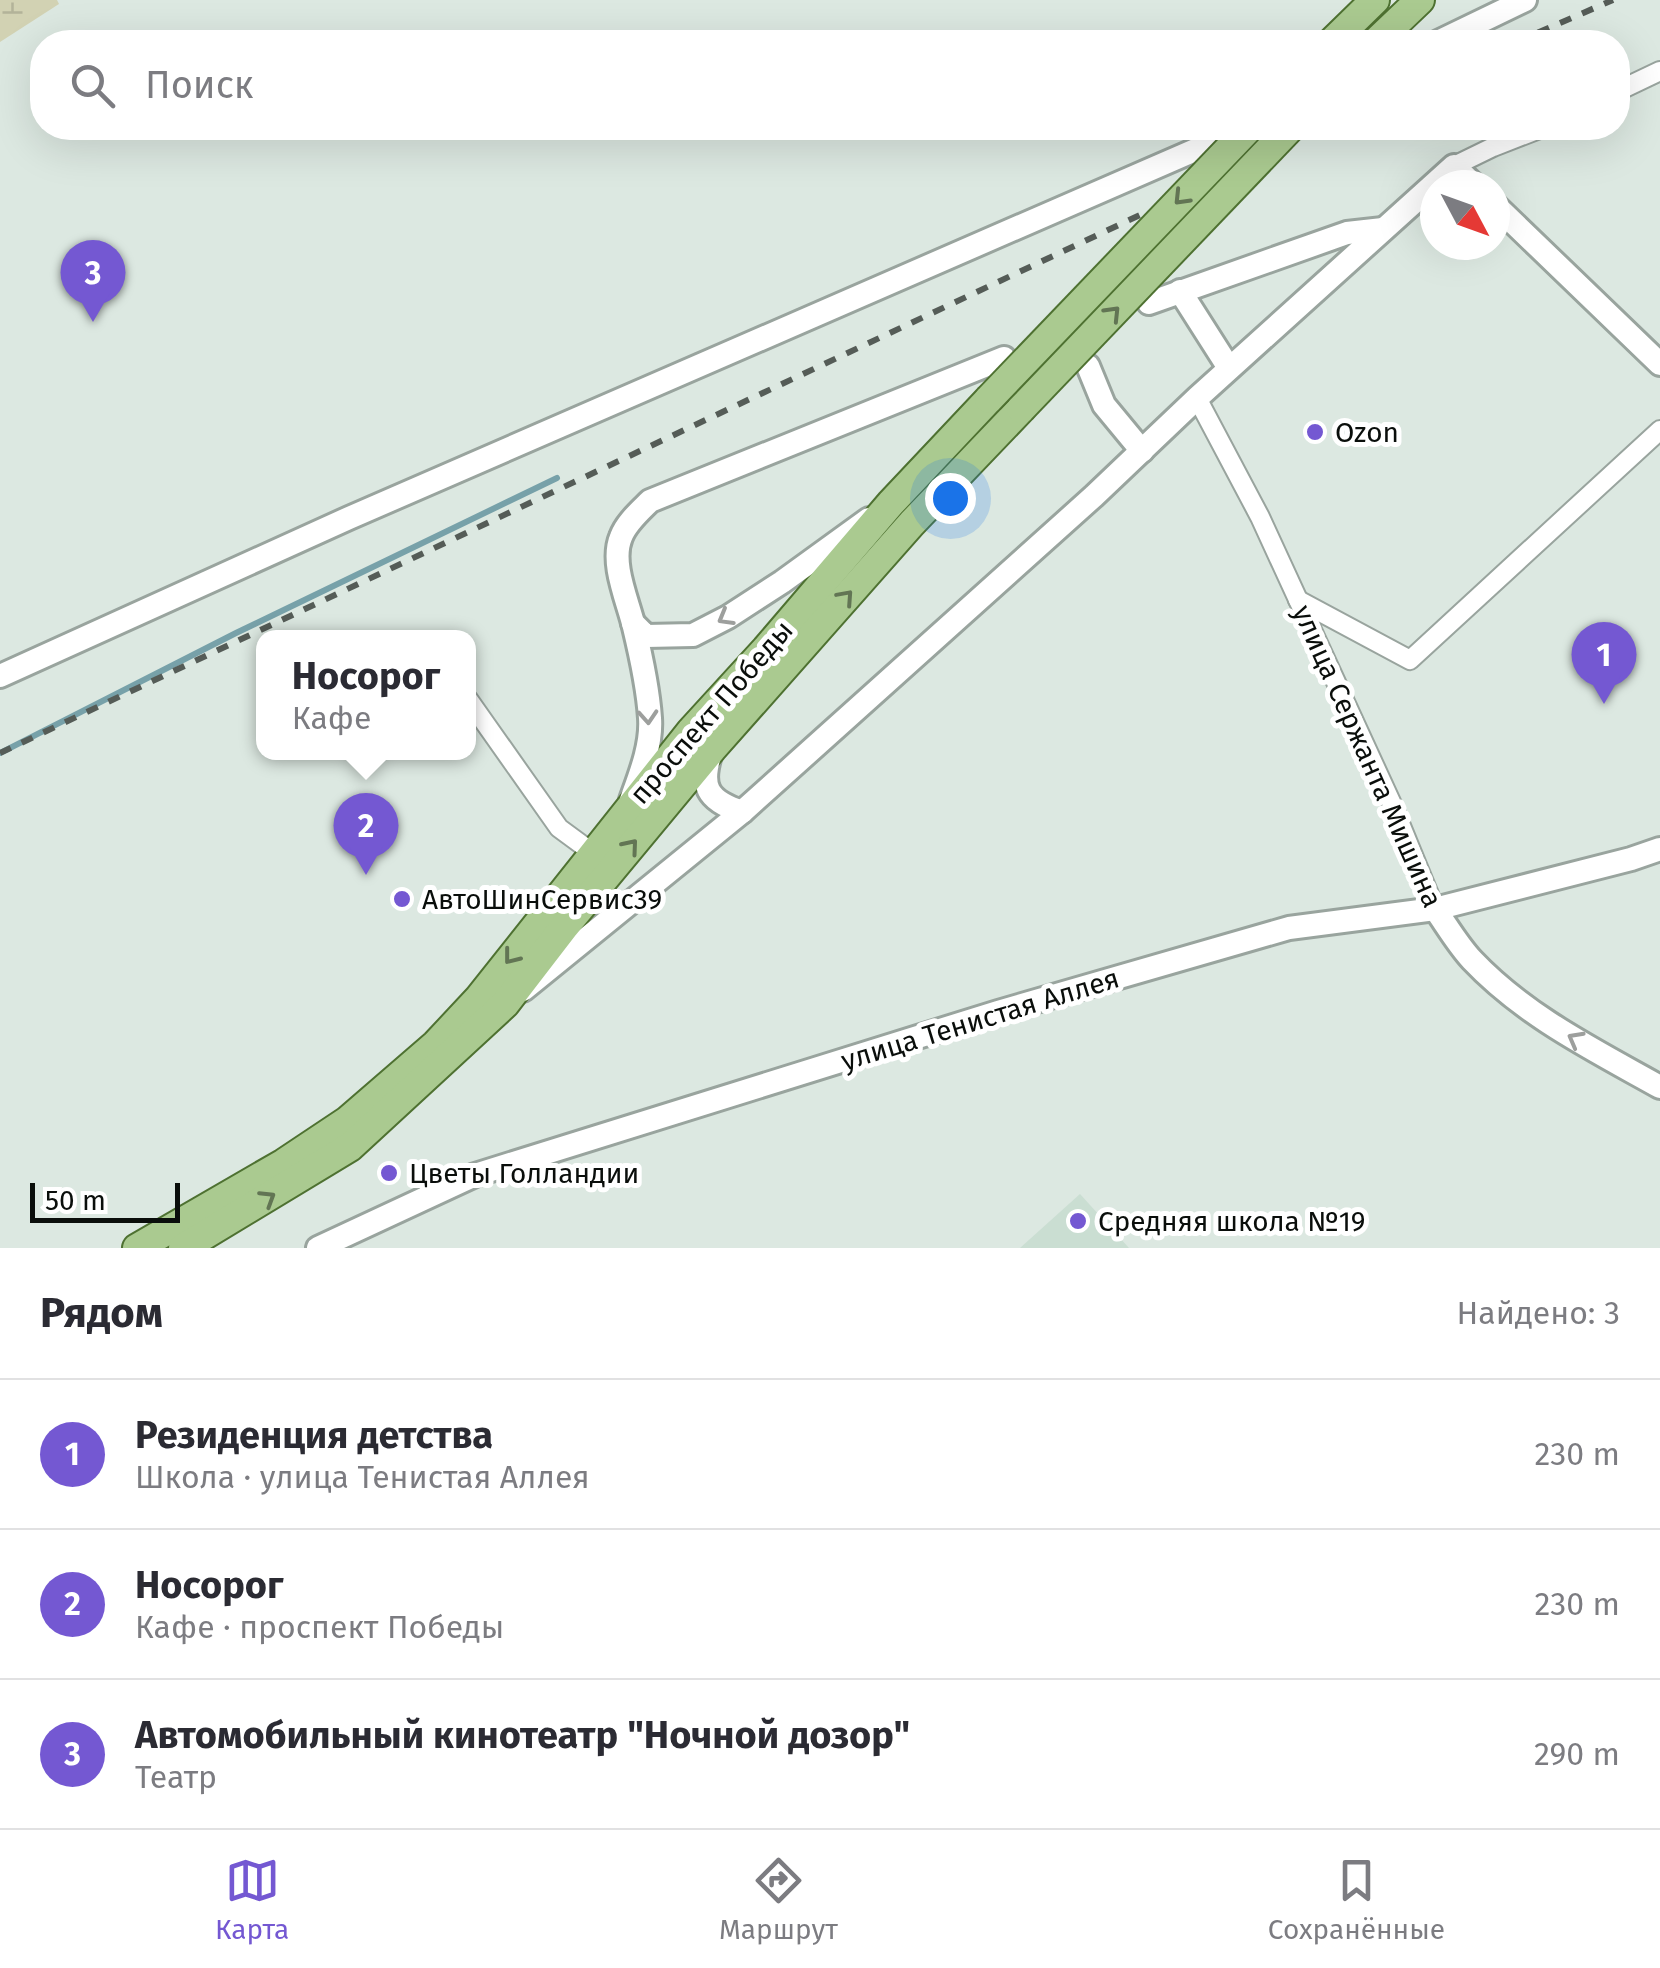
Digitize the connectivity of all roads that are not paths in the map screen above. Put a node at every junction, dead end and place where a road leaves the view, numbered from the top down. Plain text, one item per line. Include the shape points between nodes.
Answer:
1 (1375, 0) edge
2 (1420, 0) edge
3 (1525, 0) edge
4 (1344, 30) edge
5 (1389, 30) edge
6 (1463, 30) edge
7 (1660, 70) edge
8 (1630, 85) edge
9 (1238, 140) edge
10 (1279, 140) edge
11 (1510, 140) edge
12 (1209, 144) dead end
13 (1454, 166) junction
14 (1458, 170) edge
15 (1510, 219) edge
16 (1383, 229) junction
17 (1180, 291) junction
18 (1149, 302) dead end
19 (1004, 358) dead end
20 (1660, 364) edge
21 (1088, 366) dead end
22 (1229, 368) junction
23 (1197, 398) junction
24 (1660, 430) edge
25 (1142, 451) junction
26 (891, 503) junction
27 (1298, 600) junction
28 (633, 623) junction
29 (0, 676) edge
30 (476, 709) edge
31 (712, 749) junction
32 (628, 808) junction
33 (742, 812) junction
34 (1660, 848) edge
35 (593, 853) junction
36 (1436, 909) junction
37 (505, 1004) junction
38 (1660, 1087) edge
39 (218, 1228) edge
40 (181, 1243) edge
41 (136, 1248) edge
42 (318, 1248) edge

1 - 4 main road
2 - 5 main road
3 - 6 street
7 - 8 street
9 -> 26 main road, проспект Победы, bridge
31 -> 10 main road, проспект Победы, bridge via 912,523
11 - 13 street
12 - 29 street
13 - 14 street
13 - 16 street
15 - 20 street
16 - 17 street via 1347,234
16 - 22 street
17 - 18 street
17 - 22 street
19 - 28 street via 650,501 620,538 618,566
21 - 25 street via 1104,405
22 - 23 street
23 - 25 street
23 - 27 street, улица Сержанта Мишина
24 - 27 street via 1410,660
25 - 33 street
26 -> 28 street via 693,636 646,636
26 - 32 main road, проспект Победы
27 - 36 street, улица Сержанта Мишина
28 -> 32 street via 650,737
30 - 35 street via 559,828
31 - 33 street via 704,773 708,792
37 -> 31 main road, проспект Победы
32 - 35 main road, проспект Победы
33 - 37 street
34 - 36 street, улица Тенистая Аллея
35 -> 39 main road, проспект Победы via 479,998 424,1054 347,1121 284,1163
38 -> 36 street, улица Сержанта Мишина via 1514,998 1470,958
36 - 42 street, улица Тенистая Аллея via 1289,928 998,1012 475,1176
39 -> 37 main road, проспект Победы via 350,1147
39 - 40 main road, проспект Победы
40 - 41 main road, проспект Победы

